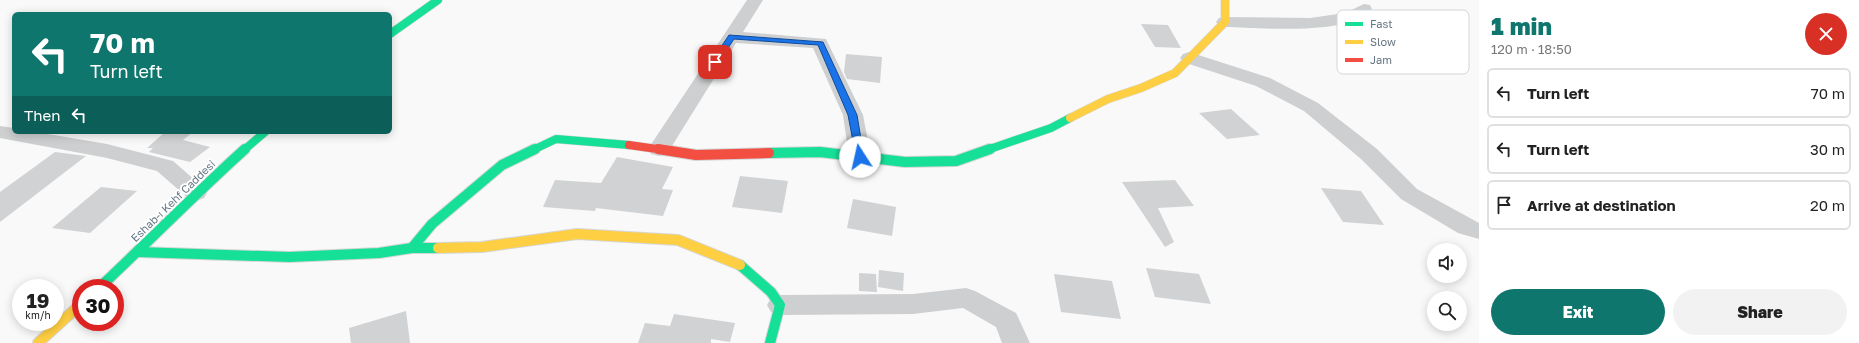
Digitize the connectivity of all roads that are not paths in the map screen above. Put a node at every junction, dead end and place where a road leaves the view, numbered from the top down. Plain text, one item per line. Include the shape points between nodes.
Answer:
1 (438, 0) edge
2 (755, 0) edge
3 (1225, 0) edge
4 (1337, 20) edge
5 (1225, 22) junction
6 (392, 33) edge
7 (732, 37) junction
8 (1189, 58) junction
9 (0, 132) edge
10 (263, 134) edge
11 (659, 149) junction
12 (860, 157) junction
13 (196, 193) junction
14 (1479, 231) edge
15 (412, 248) junction
16 (138, 252) junction
17 (109, 279) edge
18 (780, 305) junction
19 (72, 312) edge
20 (38, 343) edge
21 (770, 343) edge
22 (1016, 343) edge

1 - 6 street
2 - 7 street
3 - 5 street
4 - 5 street via 1310,23
5 - 8 street
7 - 11 street
7 - 12 street via 820,43 853,115
8 - 12 street via 1175,72 1141,88 1108,99 1051,128 956,161 905,162
8 - 14 street via 1263,82 1311,107 1369,154 1409,194
9 - 13 street via 107,151 165,166
10 - 13 street, Eshab-ı Kehf Caddesi
11 - 12 street via 696,155 820,152
11 - 15 street via 556,139 502,165 432,224
13 - 16 street, Eshab-ı Kehf Caddesi
15 - 16 street via 379,253 289,257
15 - 18 street via 482,248 577,234 678,240 739,264 770,292
16 - 17 street, Eshab-ı Kehf Caddesi
18 - 21 street
18 - 22 street via 913,304 966,298 1007,320
19 - 20 street

